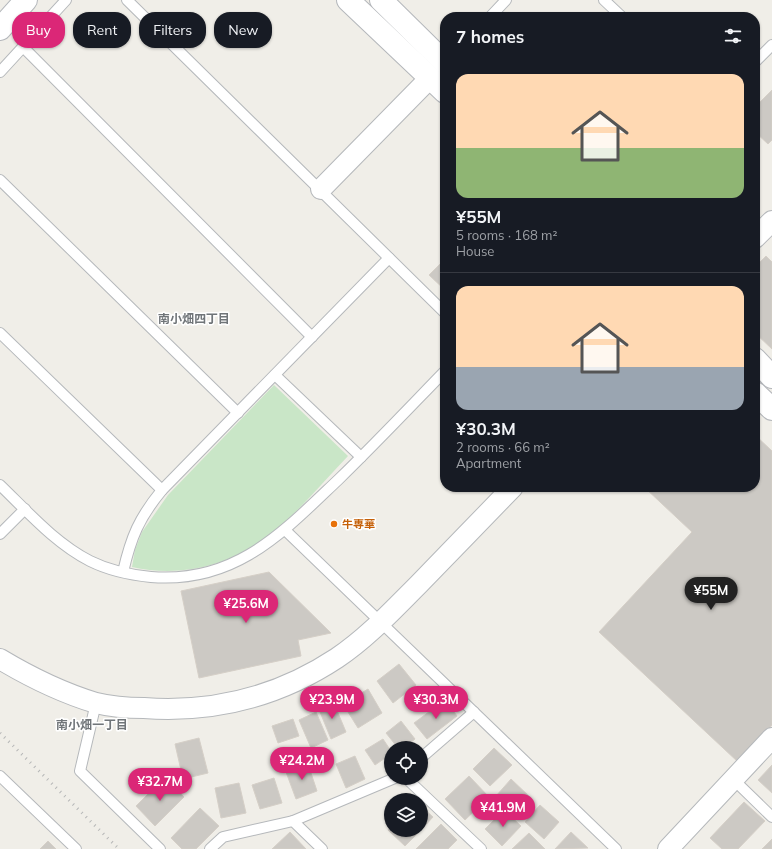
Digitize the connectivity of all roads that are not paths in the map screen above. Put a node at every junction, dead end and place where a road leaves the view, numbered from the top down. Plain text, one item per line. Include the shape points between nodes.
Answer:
1 (26, 0) edge
2 (66, 0) edge
3 (127, 0) edge
4 (348, 0) edge
5 (381, 0) edge
6 (506, 0) edge
7 (604, 0) edge
8 (55, 12) edge
9 (495, 12) edge
10 (617, 12) edge
11 (0, 29) edge
12 (772, 45) edge
13 (22, 48) edge
14 (24, 48) edge
15 (760, 57) edge
16 (0, 72) edge
17 (440, 78) edge
18 (0, 180) edge
19 (321, 189) junction
20 (772, 220) edge
21 (760, 233) edge
22 (388, 258) junction
23 (440, 308) edge
24 (0, 333) edge
25 (312, 337) junction
26 (760, 364) edge
27 (275, 375) junction
28 (440, 376) edge
29 (772, 377) edge
30 (760, 398) edge
31 (772, 409) edge
32 (238, 413) junction
33 (361, 457) junction
34 (0, 485) edge
35 (162, 490) junction
36 (508, 492) edge
37 (25, 509) junction
38 (285, 530) junction
39 (0, 534) edge
40 (123, 572) junction
41 (380, 623) junction
42 (0, 659) edge
43 (96, 703) junction
44 (474, 712) junction
45 (772, 738) edge
46 (428, 752) edge
47 (0, 776) edge
48 (734, 780) junction
49 (384, 783) edge
50 (413, 785) edge
51 (772, 817) edge
52 (293, 821) junction
53 (76, 849) edge
54 (160, 849) edge
55 (210, 849) edge
56 (322, 849) edge
57 (480, 849) edge
58 (616, 849) edge
59 (668, 849) edge

1 - 11 street
2 - 8 lane
3 - 19 lane
4 - 17 street
5 - 17 street
6 - 9 lane
7 - 10 lane
12 - 15 lane
13 - 16 lane
14 - 25 lane
17 - 19 street
18 - 32 lane
19 - 22 lane
20 - 21 street
22 - 23 lane
22 - 25 lane
24 - 35 lane
25 - 27 lane
26 - 29 street
27 - 32 lane
27 - 33 lane
28 - 33 lane
30 - 31 street
32 - 35 lane
33 - 38 lane
34 - 37 lane
35 - 40 lane via 136,529
36 - 41 street
37 - 39 lane
37 - 40 lane via 76,554 91,562
38 - 40 lane via 246,557 200,574 161,577
38 - 41 lane
41 - 43 street via 338,658 299,679 257,696 214,707 170,710
41 - 44 lane
42 - 43 street via 31,677
43 - 54 lane via 80,771
44 - 46 lane
44 - 58 lane
45 - 48 street
47 - 53 lane
48 - 51 lane
48 - 59 street
49 - 52 lane
50 - 57 lane
52 - 55 lane via 223,837
52 - 56 lane

